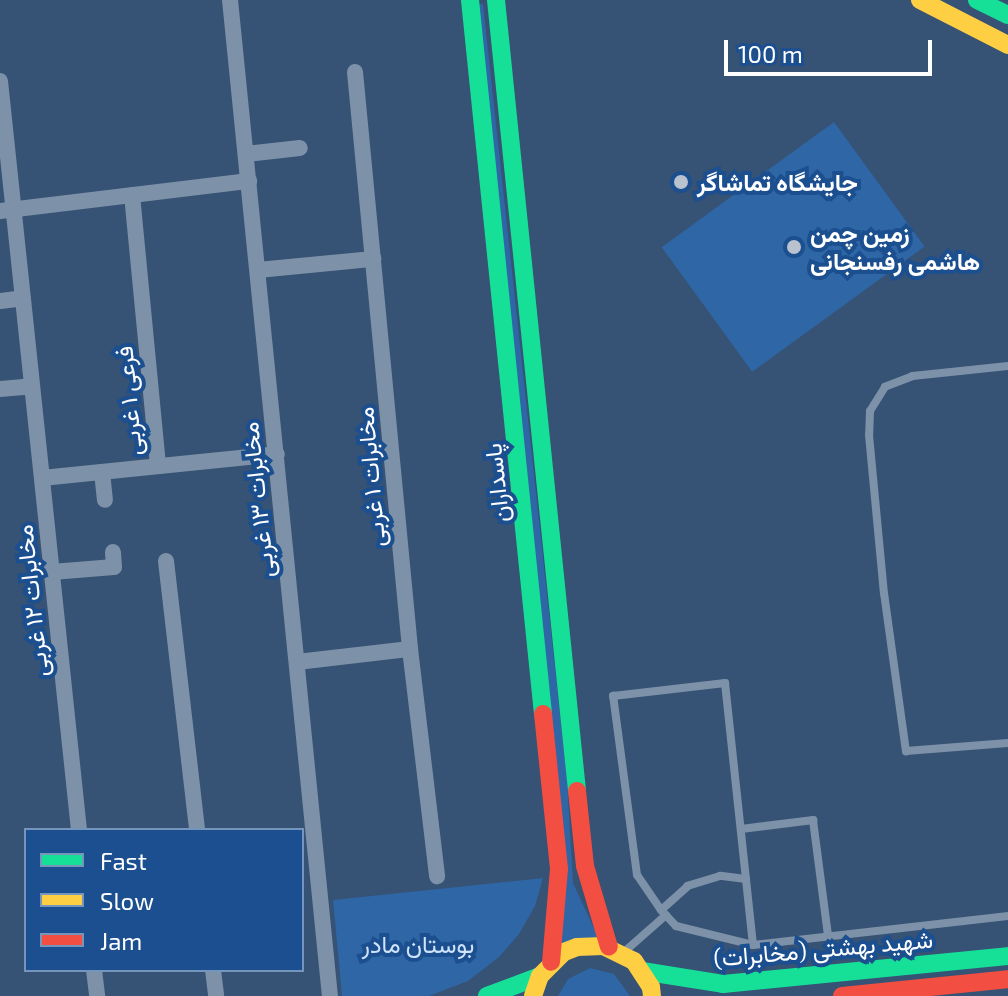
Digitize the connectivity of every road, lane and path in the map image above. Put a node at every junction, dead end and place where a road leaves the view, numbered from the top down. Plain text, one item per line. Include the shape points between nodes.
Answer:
1 (230, 0) edge
2 (470, 0) edge
3 (496, 0) edge
4 (920, 0) edge
5 (977, 0) edge
6 (1008, 15) edge
7 (1008, 45) edge
8 (355, 72) dead end
9 (0, 81) edge
10 (300, 148) dead end
11 (246, 154) junction
12 (249, 181) junction
13 (132, 195) junction
14 (7, 210) edge
15 (373, 259) junction
16 (258, 270) junction
17 (23, 298) junction
18 (0, 301) edge
19 (1008, 366) edge
20 (32, 386) junction
21 (0, 389) edge
22 (277, 454) junction
23 (158, 466) junction
24 (102, 472) junction
25 (42, 478) junction
26 (105, 500) dead end
27 (113, 552) dead end
28 (166, 561) dead end
29 (52, 572) junction
30 (410, 649) junction
31 (297, 662) junction
32 (1008, 743) edge
33 (79, 828) edge
34 (197, 828) edge
35 (741, 829) junction
36 (437, 876) dead end
37 (746, 879) junction
38 (664, 912) junction
39 (1008, 916) edge
40 (828, 936) junction
41 (753, 945) junction
42 (616, 950) junction
43 (1008, 956) edge
44 (546, 969) junction
45 (642, 971) junction
46 (94, 972) edge
47 (213, 972) edge
48 (1008, 979) edge
49 (97, 996) edge
50 (216, 996) edge
51 (330, 996) edge
52 (487, 996) edge
53 (533, 996) edge
54 (652, 996) edge
55 (842, 996) edge

1 - 11 street, مخابرات ۱۳ غربی
2 - 44 main road, پاسداران via 559,869
3 - 42 main road, پاسداران via 585,866
4 - 7 main road
5 - 6 main road
8 - 15 street, مخابرات ۱ غربی
9 - 14 street, مخابرات ۱۲ غربی
10 - 11 street
11 - 12 street, مخابرات ۱۳ غربی
12 - 13 street
12 - 16 street, مخابرات ۱۳ غربی
13 - 14 street
13 - 23 street, فرعی ۱ غربی
14 - 17 street, مخابرات ۱۲ غربی
15 - 16 street
15 - 30 street, مخابرات ۱ غربی
16 - 22 street, مخابرات ۱۳ غربی
17 - 18 street
17 - 20 street, مخابرات ۱۲ غربی
19 - 32 lane via 913,376 885,387 870,411 869,435 906,751
20 - 21 street
20 - 25 street, مخابرات ۱۲ غربی
22 - 23 street
22 - 31 street, مخابرات ۱۳ غربی
23 - 24 street
24 - 25 street
24 - 26 street
25 - 29 street, مخابرات ۱۲ غربی
27 - 29 street via 114,567
28 - 34 street
29 - 33 street, مخابرات ۱۲ غربی
30 - 31 street
30 - 36 street, مخابرات ۱ غربی
31 - 51 street, مخابرات ۱۳ غربی
35 - 37 lane
35 - 38 lane via 725,683 613,696 637,875
35 - 40 lane via 813,820
37 - 38 lane via 720,876 688,886
37 - 41 lane
38 - 41 lane via 676,926
38 - 42 lane
39 - 40 lane
40 - 41 lane
42 - 44 main road via 577,947
42 - 45 main road
43 - 45 main road, شهید بهشتی (مخابرات) via 723,984
44 - 52 main road
44 - 53 main road, پاسداران
45 - 54 main road
46 - 49 street
47 - 50 street
48 - 55 main road, شهید بهشتی (مخابرات)

